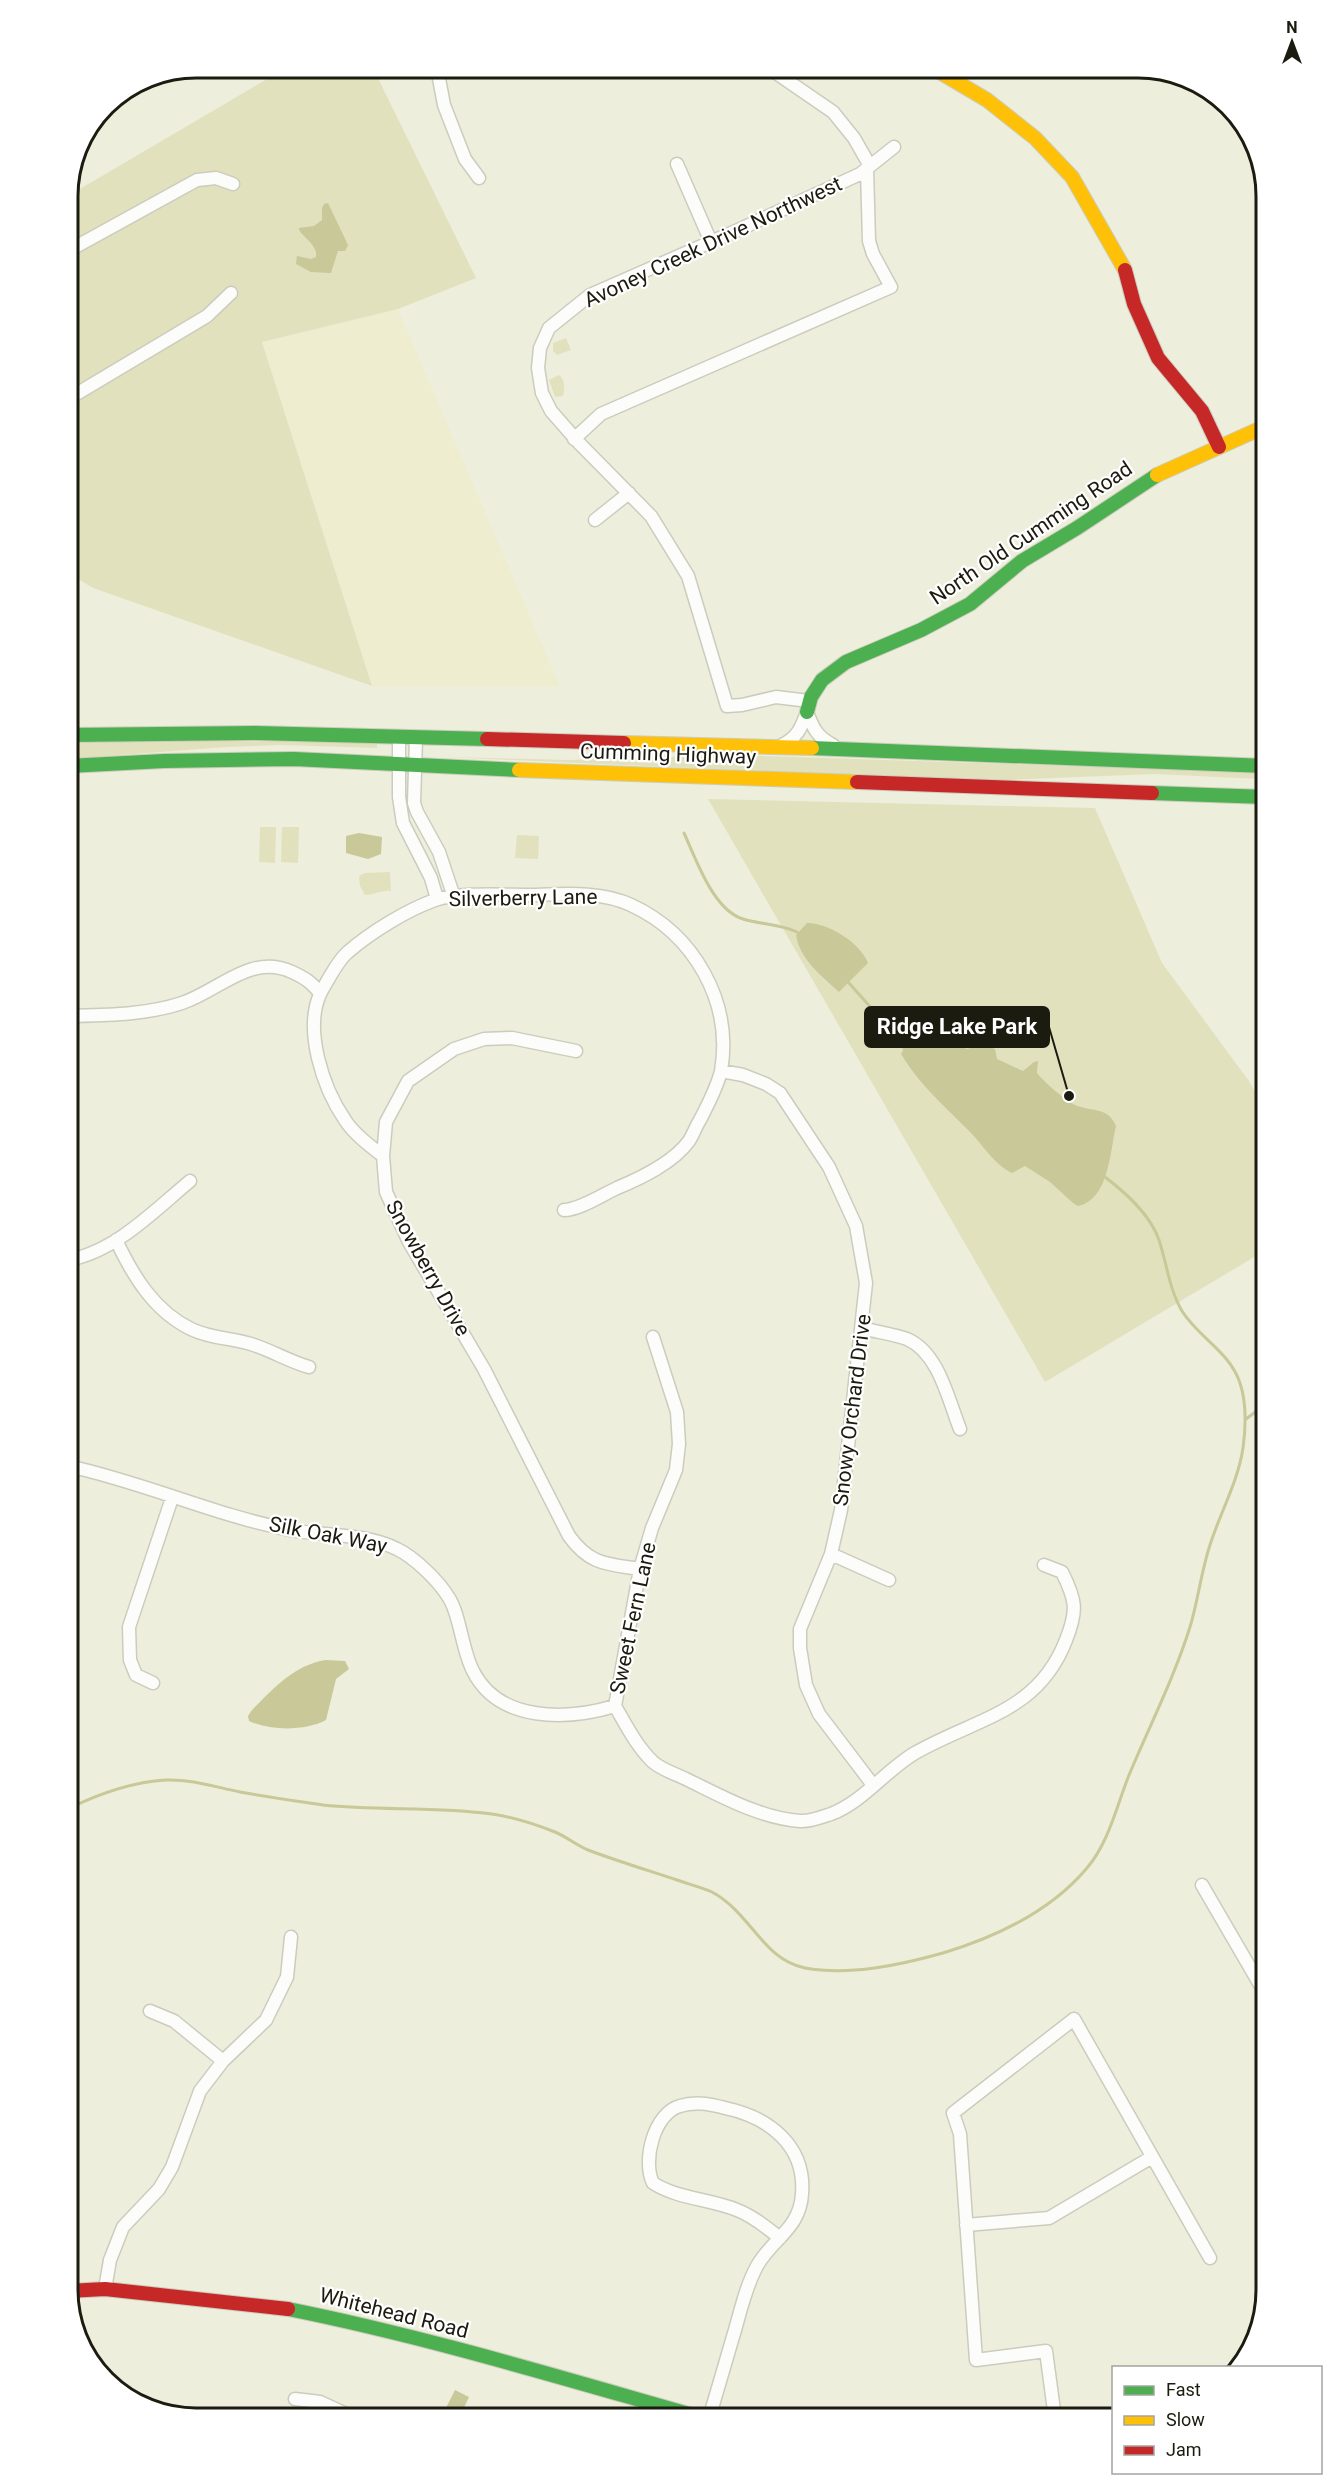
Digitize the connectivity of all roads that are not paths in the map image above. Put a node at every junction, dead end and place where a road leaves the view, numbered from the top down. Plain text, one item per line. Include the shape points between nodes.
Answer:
1 (439, 78) edge
2 (784, 78) edge
3 (950, 78) edge
4 (894, 147) dead end
5 (677, 164) dead end
6 (868, 167) junction
7 (479, 178) dead end
8 (233, 184) dead end
9 (711, 242) junction
10 (78, 245) edge
11 (231, 293) dead end
12 (78, 393) edge
13 (1256, 430) edge
14 (574, 438) junction
15 (1219, 447) junction
16 (629, 494) junction
17 (594, 520) dead end
18 (808, 706) junction
19 (78, 735) edge
20 (399, 737) junction
21 (416, 738) junction
22 (775, 748) junction
23 (842, 749) junction
24 (399, 763) junction
25 (415, 764) junction
26 (78, 765) edge
27 (1256, 766) edge
28 (1256, 797) edge
29 (425, 826) junction
30 (408, 833) junction
31 (453, 897) junction
32 (437, 899) junction
33 (320, 993) junction
34 (78, 1016) edge
35 (576, 1051) dead end
36 (721, 1071) junction
37 (383, 1156) junction
38 (190, 1181) dead end
39 (564, 1210) dead end
40 (116, 1240) junction
41 (78, 1258) edge
42 (862, 1328) junction
43 (653, 1337) dead end
44 (309, 1366) dead end
45 (960, 1429) dead end
46 (78, 1468) edge
47 (172, 1498) junction
48 (831, 1554) junction
49 (1044, 1564) dead end
50 (640, 1569) junction
51 (889, 1580) dead end
52 (153, 1683) dead end
53 (615, 1706) junction
54 (873, 1785) junction
55 (1202, 1885) dead end
56 (291, 1937) dead end
57 (1256, 1978) edge
58 (150, 2011) dead end
59 (223, 2061) junction
60 (1152, 2157) junction
61 (966, 2225) junction
62 (780, 2238) junction
63 (1210, 2258) dead end
64 (105, 2289) junction
65 (78, 2290) edge
66 (295, 2399) dead end
67 (333, 2408) edge
68 (668, 2408) edge
69 (712, 2408) edge
70 (1054, 2408) edge

1 - 7 street via 444,105 465,159
2 - 6 street via 833,112 854,138
3 - 15 main road via 987,100 1035,138 1072,177 1126,272 1134,304 1158,358 1202,411
4 - 6 street, Avoney Creek Drive Northwest
5 - 9 street
6 - 9 street, Avoney Creek Drive Northwest
6 - 14 street via 869,241 891,287 601,414
8 - 10 street via 216,178 197,180
9 - 14 street, Avoney Creek Drive Northwest via 590,295 549,328 540,348 542,393 551,411
11 - 12 street via 207,316
13 - 15 main road, North Old Cumming Road
14 - 16 street, Avoney Creek Drive Northwest
15 - 18 main road, North Old Cumming Road via 1148,479 1022,561 970,604 846,662 822,680
16 - 17 street
16 - 18 street, Avoney Creek Drive Northwest via 651,516 688,576 727,706 776,697
18 - 22 street, North Old Cumming Road via 800,732
18 - 23 street via 815,731
19 - 20 main road, Cumming Highway via 255,733
20 - 21 main road, Cumming Highway
20 - 24 street
21 - 22 main road, Cumming Highway
21 - 25 street
22 - 23 main road, Cumming Highway
23 - 27 main road, Cumming Highway
24 - 25 main road, Cumming Highway
24 - 26 main road, Cumming Highway via 294,759
24 - 30 street via 399,797
25 - 28 main road, Cumming Highway
25 - 29 street via 414,803
29 - 30 street
29 - 31 street via 439,852
30 - 32 street
31 - 32 street, Silverberry Lane
31 - 36 street, Silverberry Lane via 612,897 663,924 698,960 715,993 723,1042
32 - 33 street, Silverberry Lane via 406,913 346,953
33 - 34 street via 309,980 285,968 267,966 244,970 183,1003 124,1014
33 - 37 street, Silverberry Lane via 315,1017 316,1051 327,1088 345,1121
35 - 37 street, Snowberry Drive via 512,1038 484,1039 454,1049 408,1081 386,1122
36 - 39 street, Silverberry Lane via 688,1142 669,1160 626,1184
36 - 42 street, Snowy Orchard Drive via 743,1075 780,1093 829,1167 856,1226 866,1283
37 - 50 street, Snowberry Drive via 386,1192 409,1242 484,1369 569,1536 580,1551 603,1564
38 - 40 street
40 - 41 street
40 - 44 street via 132,1273 166,1313 192,1330 253,1344
42 - 45 street via 907,1339 924,1351 938,1372
42 - 48 street, Snowy Orchard Drive via 841,1510
43 - 50 street, Sweet Fern Lane via 677,1412 679,1444 676,1470
46 - 47 street, Silk Oak Way via 104,1473
47 - 52 street via 129,1627 130,1660 136,1675
47 - 53 street, Silk Oak Way via 288,1530 370,1540 396,1548 417,1562 450,1598 473,1673 489,1692 538,1715 567,1715
48 - 51 street
48 - 54 street, Snowy Orchard Drive via 800,1629 801,1664 819,1714
49 - 54 street, Sweet Fern Lane via 1062,1572 1073,1593 1074,1619 1058,1661 1043,1682 1024,1699 914,1754
50 - 53 street, Sweet Fern Lane
53 - 54 street, Sweet Fern Lane via 638,1745 655,1764 773,1817 803,1821 832,1814
55 - 57 street
56 - 59 street via 286,1977 266,2020
58 - 59 street via 174,2021
59 - 64 street via 200,2091 172,2167 159,2189 123,2227 110,2260
60 - 61 street via 1049,2218
60 - 61 street via 1074,2019 952,2113 960,2134
60 - 63 street
61 - 70 street via 976,2360 1046,2350
62 - 62 street via 796,2217 802,2195 798,2160 783,2136 743,2112 708,2104 678,2106 665,2114 657,2125 648,2168 653,2183 683,2196 736,2209
62 - 69 street via 758,2264 745,2293
64 - 65 main road, Whitehead Road
64 - 68 main road, Whitehead Road via 281,2308 356,2323
66 - 67 street

